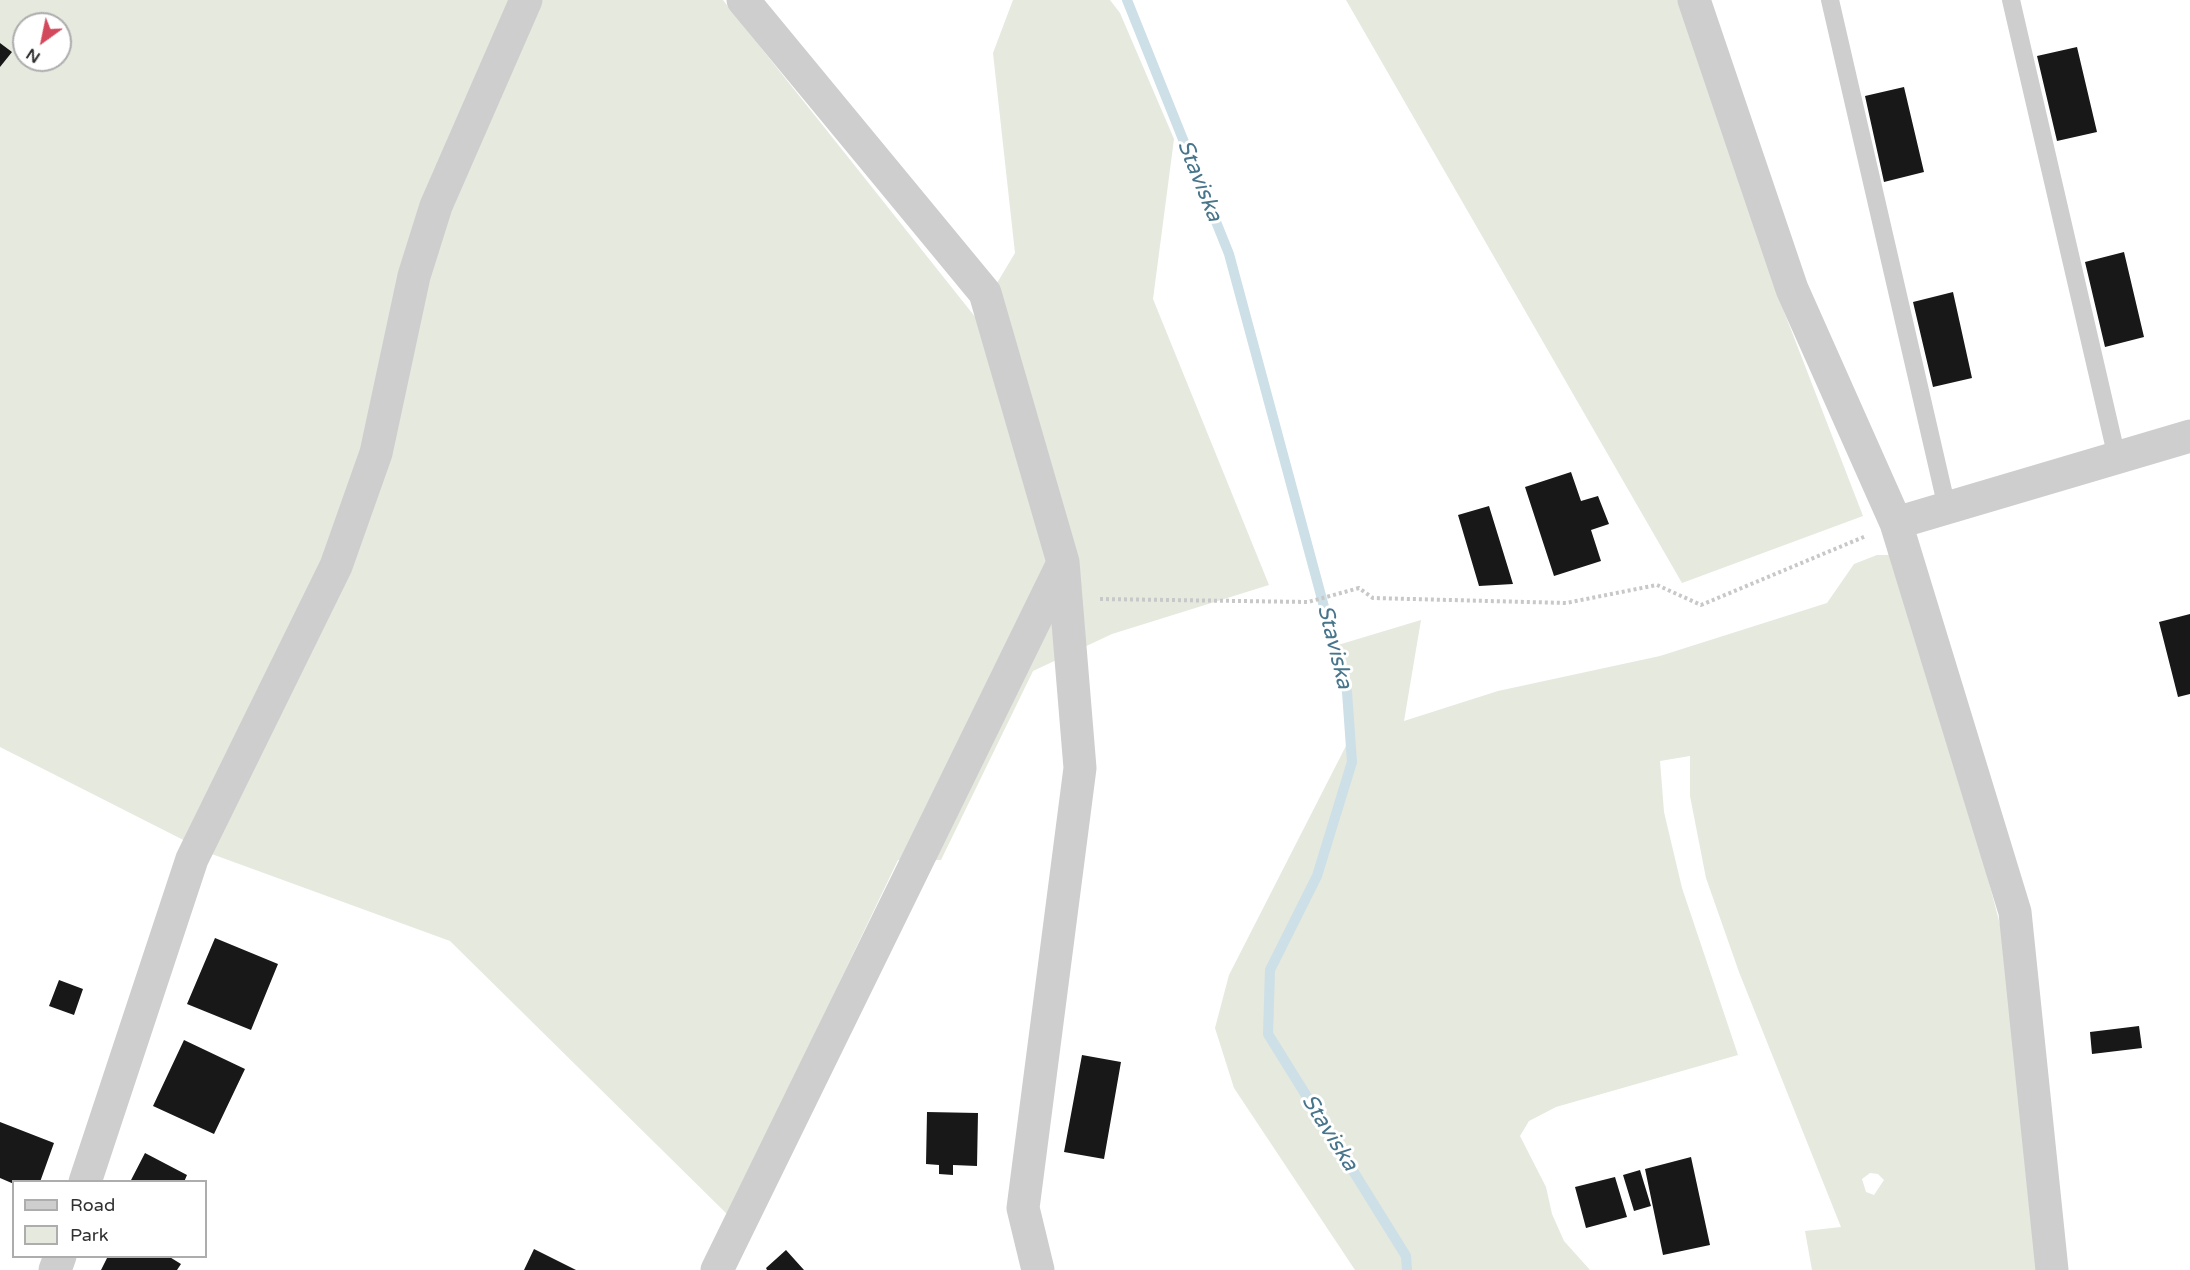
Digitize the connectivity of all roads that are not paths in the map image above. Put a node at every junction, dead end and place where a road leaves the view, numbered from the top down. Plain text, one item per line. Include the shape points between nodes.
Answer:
1 (526, 0) edge
2 (743, 0) edge
3 (1694, 0) edge
4 (1830, 0) edge
5 (2012, 0) edge
6 (2190, 436) edge
7 (2117, 458) junction
8 (1947, 508) junction
9 (1896, 523) junction
10 (1063, 562) junction
11 (86, 1180) edge
12 (717, 1270) edge
13 (1038, 1270) edge
14 (2052, 1270) edge

1 - 11 street via 436,206 414,276 376,453 336,566 192,859
2 - 10 street via 985,293
3 - 9 street via 1792,289
4 - 8 lane
5 - 7 lane
6 - 7 street
7 - 8 street
8 - 9 street
9 - 14 street via 2015,912
10 - 12 street
10 - 13 street via 1080,768 1023,1208

